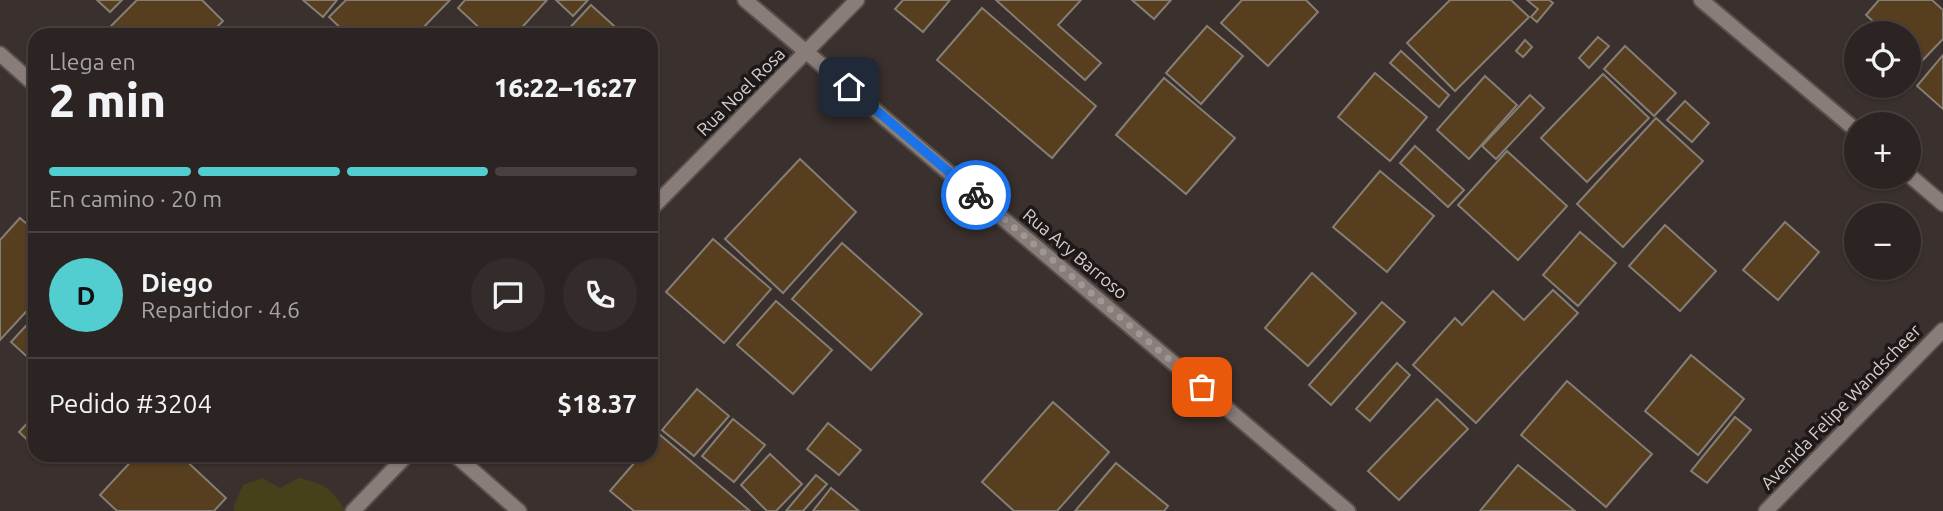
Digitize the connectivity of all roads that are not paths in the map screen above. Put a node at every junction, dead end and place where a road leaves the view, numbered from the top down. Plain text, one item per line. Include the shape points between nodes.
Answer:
1 (745, 0) edge
2 (857, 0) edge
3 (1701, 0) edge
4 (808, 52) junction
5 (0, 54) edge
6 (28, 79) edge
7 (1844, 120) edge
8 (1921, 185) edge
9 (658, 202) edge
10 (1943, 204) edge
11 (1943, 330) edge
12 (400, 462) edge
13 (463, 462) edge
14 (353, 511) edge
15 (519, 511) edge
16 (1348, 511) edge
17 (1766, 511) edge

1 - 4 street, Rua Ary Barroso
2 - 4 street, Rua Noel Rosa
3 - 7 street
4 - 9 street, Rua Noel Rosa
4 - 16 street, Rua Ary Barroso
5 - 6 street
8 - 10 street
11 - 17 street, Avenida Felipe Wandscheer
12 - 14 street
13 - 15 street

